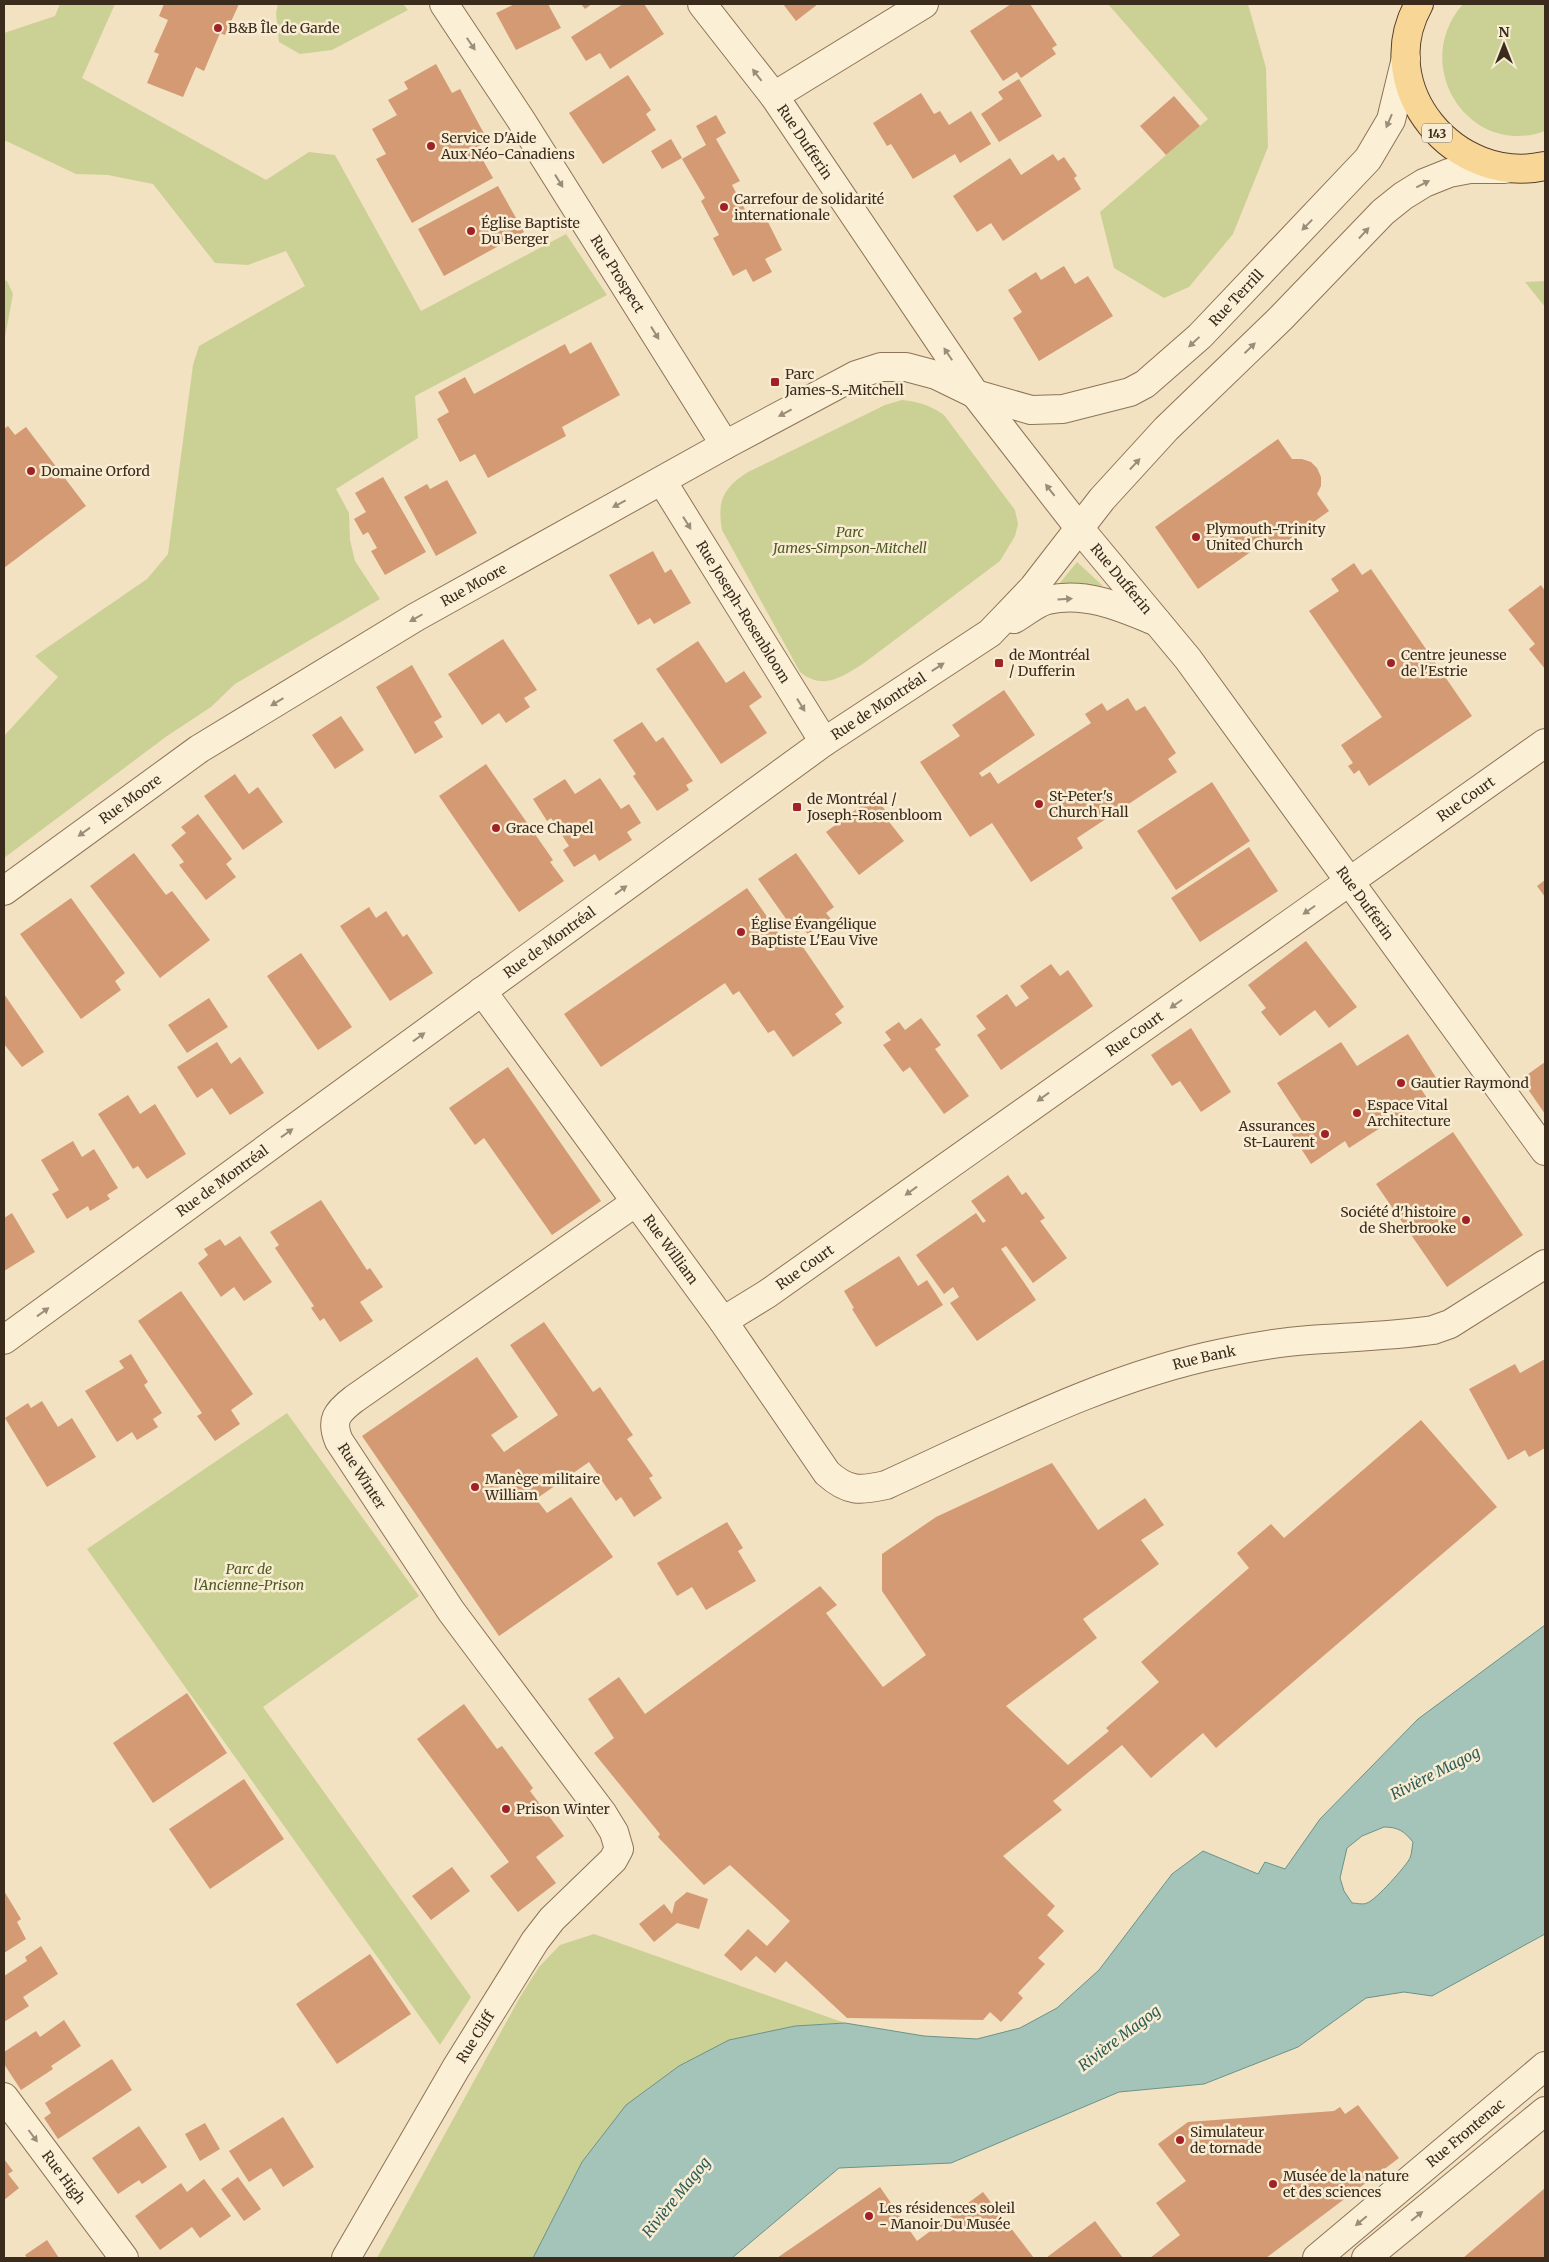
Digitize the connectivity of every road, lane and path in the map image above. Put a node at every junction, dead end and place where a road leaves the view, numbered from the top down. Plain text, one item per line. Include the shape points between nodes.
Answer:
1 (444, 4) edge
2 (702, 4) edge
3 (924, 4) edge
4 (1397, 4) edge
5 (1419, 4) edge
6 (1407, 47) junction
7 (774, 96) junction
8 (1545, 166) edge
9 (1509, 169) junction
10 (975, 394) junction
11 (725, 445) junction
12 (662, 481) junction
13 (1080, 528) junction
14 (1159, 622) junction
15 (990, 633) junction
16 (824, 742) junction
17 (1545, 743) edge
18 (1349, 882) junction
19 (4, 892) edge
20 (482, 991) junction
21 (1545, 1151) edge
22 (636, 1202) junction
23 (1545, 1264) edge
24 (723, 1321) junction
25 (4, 1340) edge
26 (868, 1489) joint
27 (614, 1832) joint
28 (1545, 2066) edge
29 (4, 2097) edge
30 (1545, 2111) edge
31 (124, 2258) edge
32 (346, 2258) edge
33 (1317, 2258) edge
34 (1366, 2258) edge

1 -> 11 street, Rue Prospect via 521,120
7 -> 2 street, Rue Dufferin
3 - 7 street
4 - 6 main road, 143
5 - 6 main road, 143
6 - 9 main road, 143 via 1410,85 1420,110 1436,132 1458,150 1482,163
6 -> 10 street, Rue Terrill via 1391,120 1368,159 1200,336 1145,384 1130,392 1063,409 1032,410
10 -> 7 street, Rue Dufferin
8 - 9 main road, 143
13 -> 9 street via 1166,430 1383,212 1424,183 1449,173 1470,169
10 -> 11 street, Rue Moore via 936,375 906,367 881,367 856,375
13 -> 10 street, Rue Dufferin
11 - 12 street, Rue Moore
12 -> 16 street, Rue Joseph-Rosenbloom
12 -> 19 street, Rue Moore via 416,617 199,749
13 - 14 street, Rue Dufferin
13 - 15 street, Rue de Montréal via 1032,588
15 -> 14 street via 1047,600 1081,598 1121,607
14 - 18 street, Rue Dufferin
16 -> 15 street, Rue de Montréal
20 -> 16 street, Rue de Montréal
17 - 18 street, Rue Court
18 - 21 street, Rue Dufferin
18 -> 24 street, Rue Court via 767,1294
20 - 22 street, Rue William
25 -> 20 street, Rue de Montréal
22 - 24 street, Rue William
22 - 27 street, Rue Winter via 343,1407 337,1414 335,1430 339,1441 450,1611
23 - 26 street, Rue Bank via 1450,1324 1433,1330 1276,1343 1168,1366 1124,1379 886,1485
24 - 26 street, Rue William via 827,1473 839,1484 853,1489
27 - 32 street, Rue Cliff via 618,1849 613,1860 552,1919 534,1942 456,2068
28 -> 33 street, Rue Frontenac
29 -> 31 street, Rue High
34 -> 30 street

